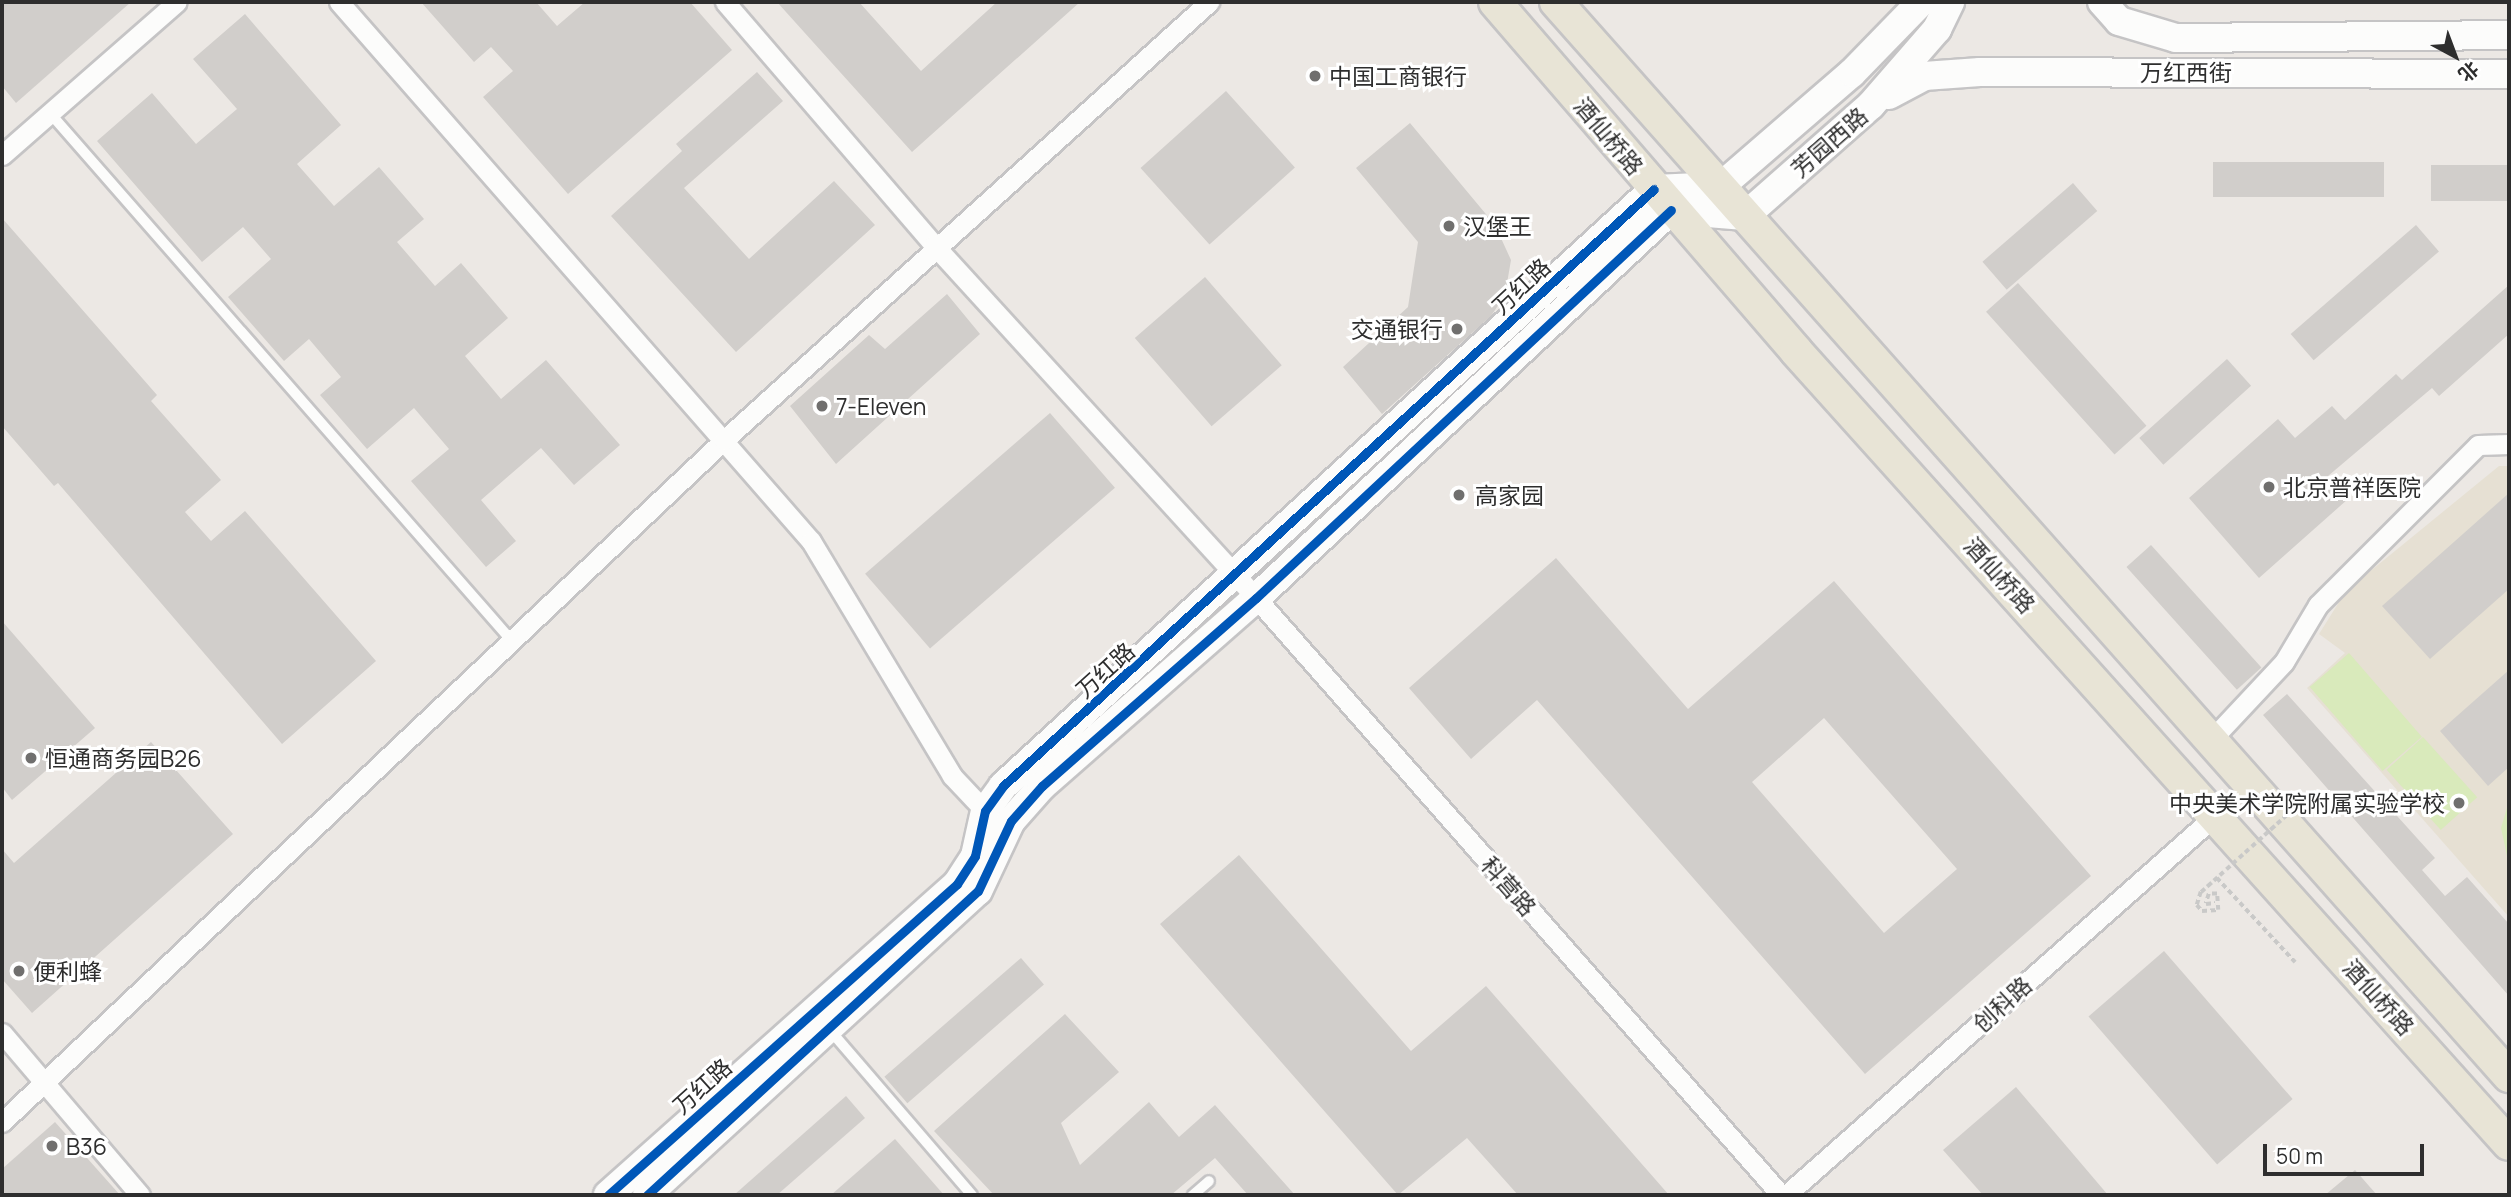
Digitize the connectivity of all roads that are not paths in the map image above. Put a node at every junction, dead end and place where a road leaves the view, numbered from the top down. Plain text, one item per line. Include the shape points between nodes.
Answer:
1 (177, 2) edge
2 (339, 2) edge
3 (725, 2) edge
4 (1209, 2) edge
5 (1495, 2) edge
6 (1556, 2) edge
7 (1921, 2) edge
8 (1950, 2) edge
9 (2102, 2) edge
10 (2509, 35) edge
11 (2509, 74) edge
12 (1871, 105) junction
13 (49, 112) junction
14 (2, 155) edge
15 (1721, 186) junction
16 (1663, 199) junction
17 (1745, 216) junction
18 (934, 245) junction
19 (724, 440) junction
20 (2509, 444) edge
21 (1236, 577) junction
22 (1255, 598) junction
23 (512, 642) junction
24 (2210, 741) junction
25 (985, 811) junction
26 (2217, 814) junction
27 (829, 1029) junction
28 (2, 1033) edge
29 (2509, 1076) edge
30 (45, 1082) junction
31 (2, 1122) edge
32 (2509, 1144) edge
33 (1209, 1181) dead end
34 (140, 1195) edge
35 (608, 1195) edge
36 (647, 1195) edge
37 (972, 1195) edge
38 (1193, 1195) edge
39 (1784, 1195) edge

1 - 13 street
2 - 19 street
3 - 18 street, 科营路
4 - 18 street
5 - 16 main road, 酒仙桥路
6 - 15 main road, 酒仙桥路
7 - 15 street, 芳园西路 via 1852,73
8 - 12 street, 芳园西路 via 1937,29
9 - 10 street, 万红西街 via 2119,20 2176,38
11 - 12 street, 万红西街 via 1980,72 1924,76
12 - 17 street, 芳园西路
13 - 14 street
13 - 23 lane
15 - 16 street
15 - 17 main road, 酒仙桥路
16 - 17 street
16 - 21 street, 万红路
16 - 22 street, 万红路
16 - 26 main road, 酒仙桥路
17 - 24 main road, 酒仙桥路
18 - 19 street
18 - 21 street, 科营路
19 - 23 street
19 - 25 street via 811,541 952,776
20 - 24 street via 2478,445 2318,605 2284,662
21 - 22 street, 科营路
21 - 25 street, 万红路 via 1003,786
22 - 27 street, 万红路 via 1042,786 1011,821 978,891
22 - 39 street, 科营路
23 - 30 street
24 - 29 main road, 酒仙桥路
25 - 35 street, 万红路 via 975,856 957,884
26 - 32 main road, 酒仙桥路
26 - 39 street, 创科路
27 - 36 street, 万红路
27 - 37 lane
28 - 30 street
30 - 31 street
30 - 34 street
33 - 38 lane

